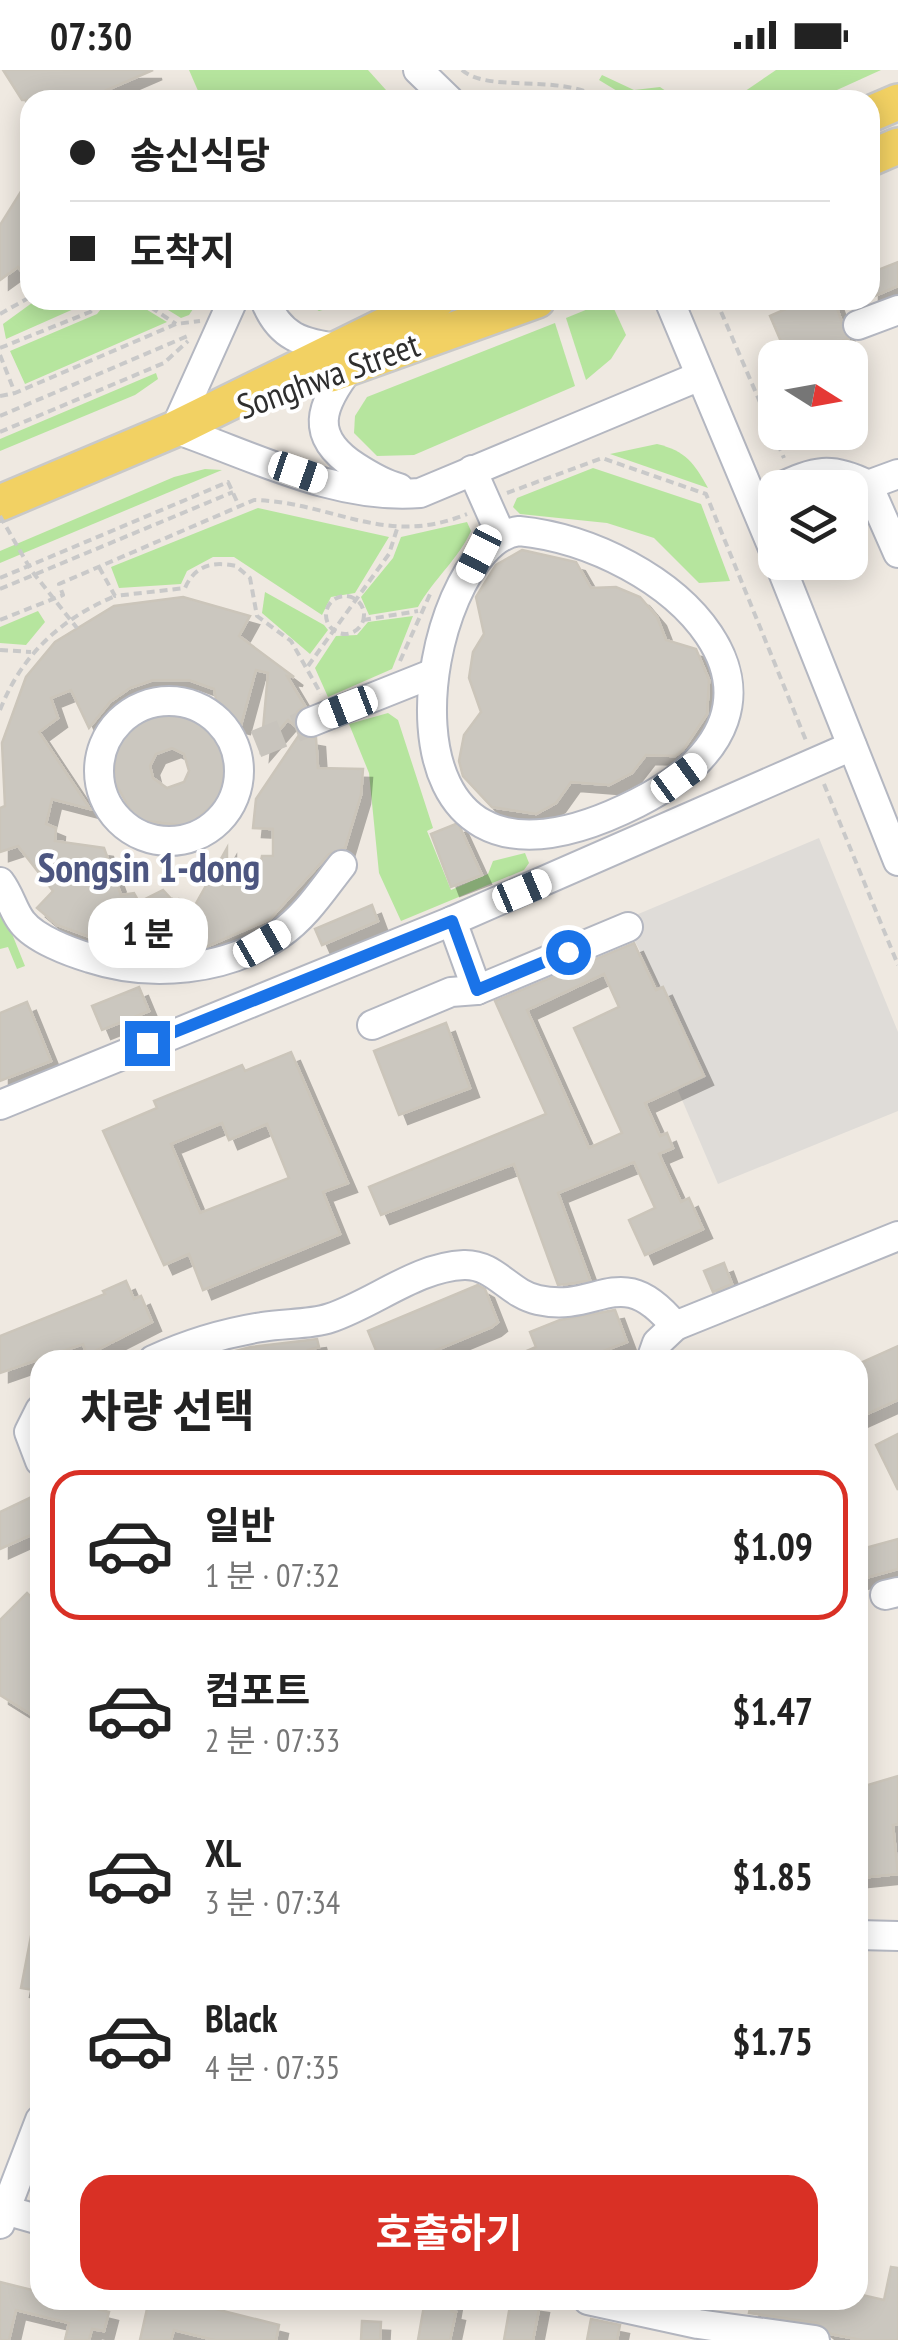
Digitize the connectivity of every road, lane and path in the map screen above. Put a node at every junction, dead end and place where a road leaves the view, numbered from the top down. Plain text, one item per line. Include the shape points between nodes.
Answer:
1 (462, 70) edge
2 (580, 90) edge
3 (92, 310) edge
4 (155, 310) edge
5 (204, 310) dead end
6 (229, 310) edge
7 (270, 310) edge
8 (421, 310) edge
9 (504, 310) edge
10 (673, 310) edge
11 (719, 310) edge
12 (898, 310) edge
13 (200, 321) junction
14 (176, 324) junction
15 (858, 324) dead end
16 (194, 333) junction
17 (0, 348) edge
18 (0, 355) edge
19 (345, 357) junction
20 (700, 376) junction
21 (15, 393) junction
22 (0, 396) edge
23 (0, 416) edge
24 (175, 429) junction
25 (0, 432) edge
26 (472, 470) junction
27 (762, 470) edge
28 (769, 470) edge
29 (898, 474) edge
30 (868, 484) joint
31 (233, 492) junction
32 (420, 493) junction
33 (0, 503) edge
34 (240, 506) junction
35 (0, 516) edge
36 (484, 518) junction
37 (397, 528) junction
38 (898, 553) edge
39 (99, 566) junction
40 (0, 578) edge
41 (786, 580) edge
42 (436, 584) dead end
43 (0, 589) edge
44 (115, 596) junction
45 (356, 600) junction
46 (420, 610) junction
47 (0, 620) edge
48 (364, 620) junction
49 (77, 628) dead end
50 (333, 630) junction
51 (0, 650) edge
52 (32, 652) junction
53 (308, 666) junction
54 (394, 672) dead end
55 (434, 672) junction
56 (0, 710) edge
57 (318, 712) joint
58 (852, 746) junction
59 (246, 747) joint
60 (816, 764) junction
61 (618, 813) junction
62 (626, 846) junction
63 (898, 861) edge
64 (342, 866) dead end
65 (0, 882) edge
66 (452, 921) junction
67 (628, 927) dead end
68 (242, 956) junction
69 (898, 965) edge
70 (477, 990) junction
71 (258, 997) junction
72 (372, 1024) dead end
73 (0, 1105) edge
74 (898, 1236) edge
75 (675, 1326) junction
76 (176, 1350) edge
77 (655, 1350) edge
78 (868, 1935) edge
79 (898, 1936) edge
80 (30, 2146) edge
81 (2, 2217) edge
82 (30, 2219) edge
83 (634, 2310) edge
84 (730, 2322) edge
85 (815, 2340) edge

1 - 2 path via 484,81
3 - 17 path
4 - 14 path
5 - 13 path
6 - 24 street
7 - 19 street via 293,338
8 - 19 main road, Songhwa Street
9 - 19 main road, Songhwa Street
10 - 20 street
11 - 28 path
12 - 15 street
13 - 14 path
13 - 16 path
14 - 21 path
16 - 23 path
16 - 25 path via 164,363
18 - 21 path
19 - 24 main road, Songhwa Street
19 - 32 street via 324,412 324,432 335,453 385,485
20 - 26 street
20 - 27 street
21 - 22 path
24 - 32 street via 345,489 382,496
24 - 33 main road, Songhwa Street
26 - 32 street
26 - 36 street
29 - 30 street
30 - 38 street
31 - 34 path
31 - 40 path via 228,482
31 - 43 path
34 - 37 path via 277,501
34 - 39 path
35 - 49 path, bridge via 31,570
36 - 37 path
36 - 55 street via 479,554 453,605
36 - 60 path via 508,492 602,458 706,494
36 - 61 street via 618,557 664,583 726,668 730,696 715,744 674,782
37 - 45 path via 390,554
39 - 44 path
39 - 47 path via 60,584 64,596
41 - 58 street
42 - 46 path
44 - 52 path via 79,611
44 - 53 path via 185,588 206,564 236,566 250,578 256,616 291,641
45 - 48 path
45 - 50 path
45 - 50 path via 332,601 326,615
46 - 48 path
46 - 54 path
48 - 50 path via 352,634
50 - 53 path
51 - 52 path
52 - 56 path
53 - 57 path
55 - 57 street
55 - 61 street via 430,731 439,770 475,820 538,834
58 - 60 street
58 - 63 street
59 - 59 street via 200,707 172,700 143,706 119,722 104,747 102,790 116,816 139,834 167,841 196,836 220,819 235,794
60 - 62 street
60 - 69 path
61 - 62 street
62 - 66 street
64 - 68 street via 282,933
65 - 68 street via 23,924 71,952 117,967 162,971
66 - 70 street
66 - 71 street
67 - 70 street
68 - 71 street
70 - 72 street via 451,992
71 - 73 street
74 - 75 street
75 - 76 street via 653,1300 631,1292 534,1300 492,1271 468,1264 440,1268 328,1319 260,1327
75 - 77 street
78 - 79 street
80 - 81 street
81 - 82 street
83 - 84 street via 698,2324
84 - 85 street

